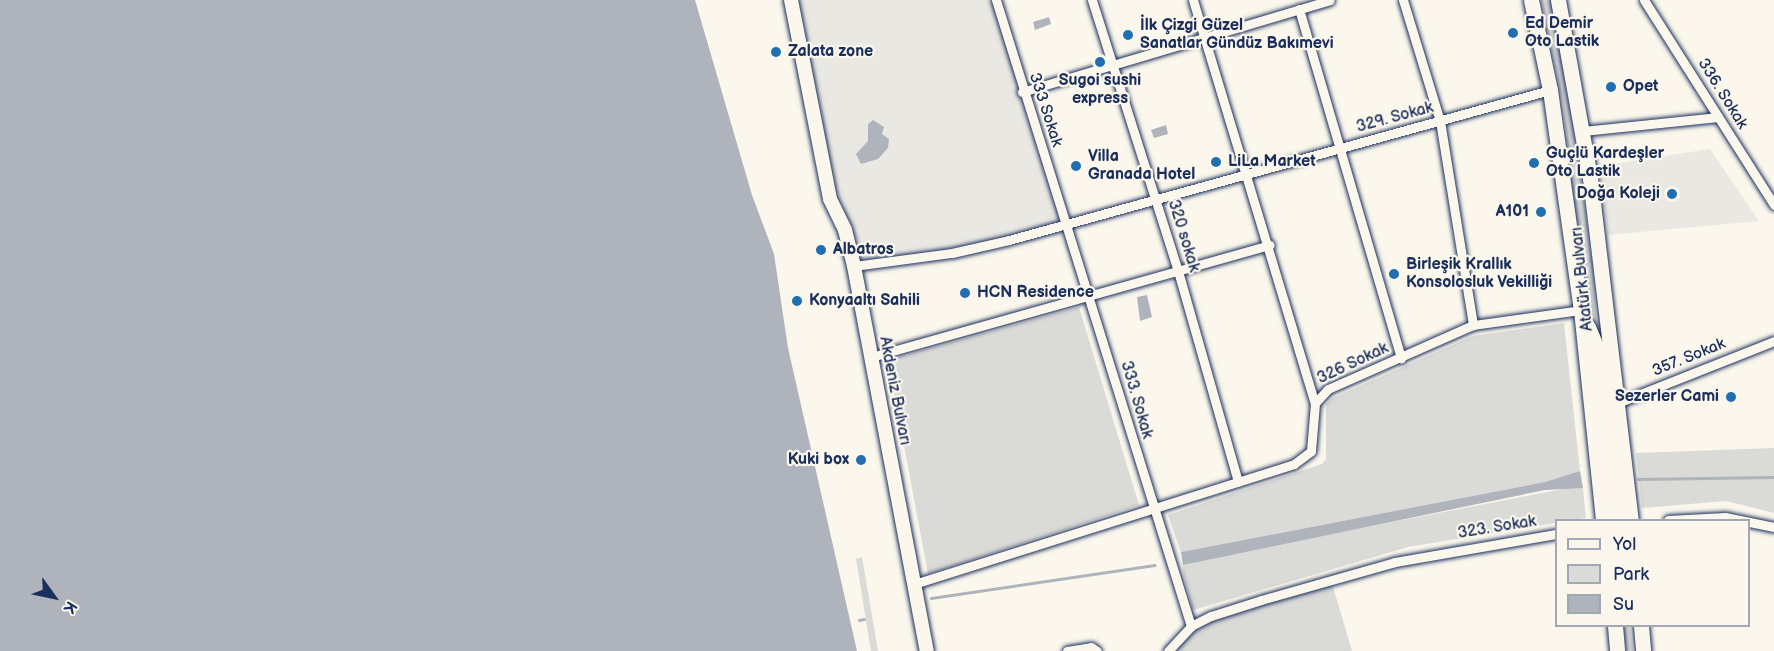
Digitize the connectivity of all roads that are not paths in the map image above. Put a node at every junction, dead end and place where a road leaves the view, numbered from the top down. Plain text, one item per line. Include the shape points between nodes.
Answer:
1 (790, 0) edge
2 (996, 0) edge
3 (1092, 0) edge
4 (1194, 0) edge
5 (1330, 0) edge
6 (1403, 0) edge
7 (1531, 0) edge
8 (1558, 0) edge
9 (1644, 0) edge
10 (1299, 9) junction
11 (1204, 38) junction
12 (1112, 66) junction
13 (1550, 90) junction
14 (1022, 92) junction
15 (1718, 117) junction
16 (1440, 122) junction
17 (1583, 131) junction
18 (1342, 147) junction
19 (1248, 173) junction
20 (1156, 197) junction
21 (1774, 205) edge
22 (1068, 223) junction
23 (1270, 245) junction
24 (854, 266) junction
25 (1178, 271) junction
26 (1090, 297) junction
27 (1581, 310) junction
28 (1473, 326) junction
29 (1774, 341) edge
30 (871, 357) junction
31 (1401, 358) junction
32 (1315, 403) junction
33 (1615, 404) junction
34 (1238, 482) junction
35 (1153, 511) junction
36 (1603, 519) edge
37 (1617, 519) edge
38 (1631, 519) edge
39 (1694, 519) edge
40 (1735, 519) edge
41 (1750, 522) edge
42 (1774, 527) edge
43 (1555, 534) edge
44 (914, 584) junction
45 (1191, 626) junction
46 (1614, 627) edge
47 (1641, 627) edge
48 (927, 651) edge
49 (1067, 651) edge
50 (1097, 651) edge
51 (1168, 651) edge
52 (1617, 651) edge
53 (1643, 651) edge

1 - 24 main road, Akdeniz Bulvarı via 830,199 845,230
2 - 14 street, 333 Sokak
3 - 12 street, 320 sokak
4 - 11 street
5 - 10 street
6 - 16 street
7 - 13 main road, Atatürk Bulvarı
8 - 17 main road, Atatürk Bulvarı
9 - 15 street, 336. Sokak
10 - 11 street
10 - 18 street
11 - 12 street
11 - 19 street
12 - 14 street
12 - 20 street, 320 sokak
13 - 16 street, 329. Sokak
13 - 27 main road, Atatürk Bulvarı
14 - 22 street, 333 Sokak
15 - 17 street
15 - 21 street, 336. Sokak
16 - 18 street, 329. Sokak
16 - 28 street
17 - 33 main road, Atatürk Bulvarı
18 - 19 street, 329. Sokak
18 - 31 street
19 - 20 street, 329. Sokak
19 - 23 street
20 - 22 street, 329. Sokak
20 - 25 street, 320 sokak
22 - 24 street, 329. Sokak via 952,253
22 - 26 street, 333 Sokak
23 - 25 street
23 - 32 street
24 - 30 main road, Akdeniz Bulvarı
25 - 26 street
25 - 34 street, 320 sokak
26 - 30 street
26 - 35 street, 333. Sokak
27 - 28 street, 326 Sokak
27 - 36 main road, Atatürk Bulvarı
27 - 37 main road via 1596,346
28 - 31 street, 326 Sokak
29 - 33 street, 357. Sokak
30 - 44 main road, Akdeniz Bulvarı
31 - 32 street, 326 Sokak via 1328,389
32 - 34 street, 326 Sokak via 1311,451 1294,464
33 - 38 main road, Atatürk Bulvarı
34 - 35 street, 326 Sokak
35 - 44 street, 326 Sokak
35 - 45 street
39 - 40 street
41 - 42 street
43 - 45 street, 323. Sokak via 1445,551 1271,597
44 - 48 main road, Akdeniz Bulvarı
45 - 51 street
46 - 52 main road
47 - 53 main road
49 - 50 street via 1091,647

